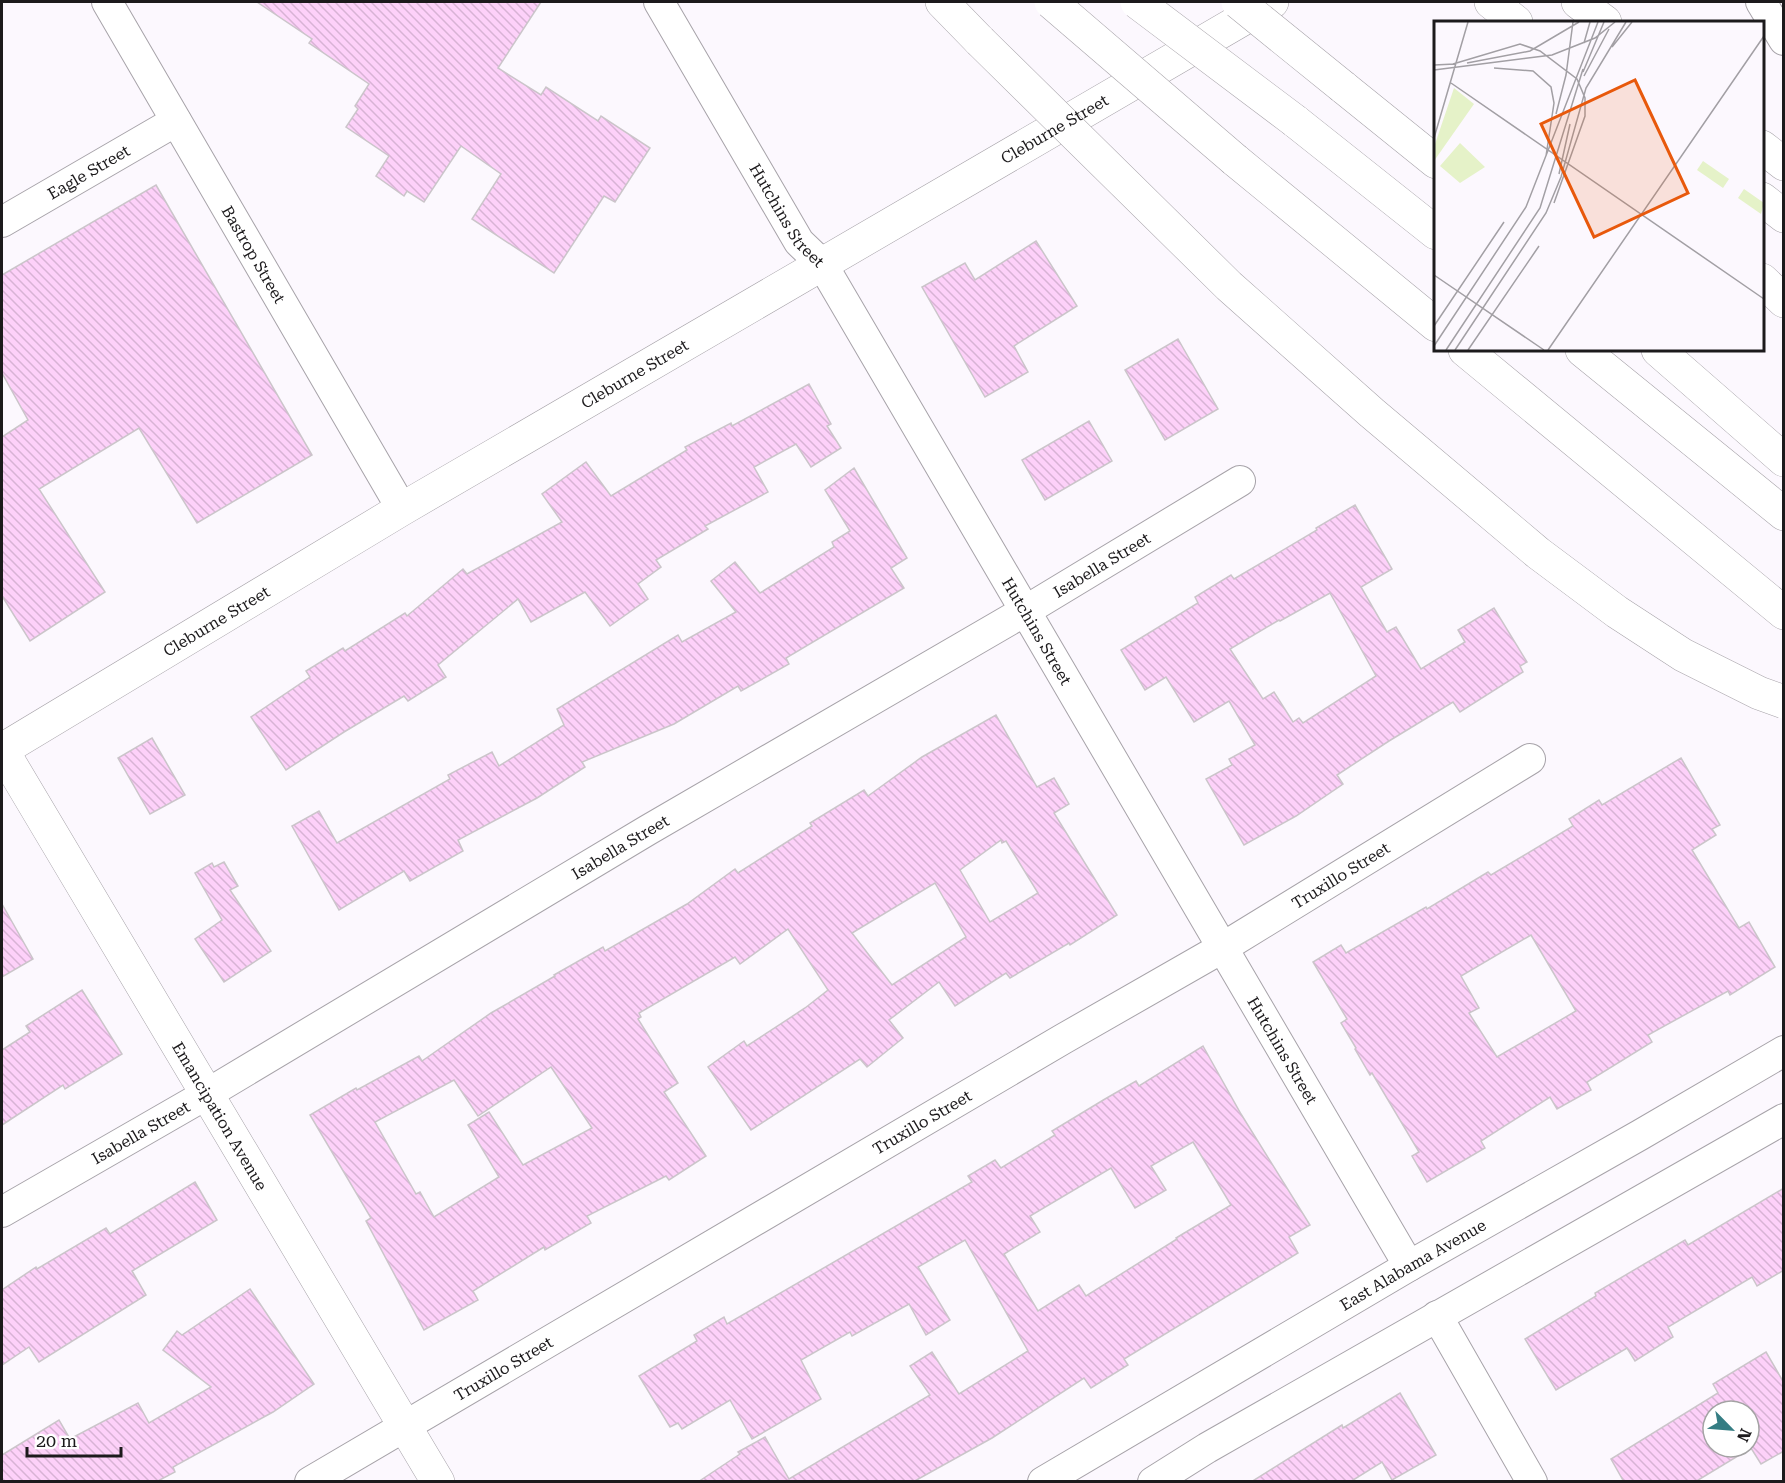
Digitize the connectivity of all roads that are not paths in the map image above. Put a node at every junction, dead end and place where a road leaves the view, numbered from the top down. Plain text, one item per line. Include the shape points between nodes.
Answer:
1 (107, 2) edge
2 (659, 2) edge
3 (942, 2) edge
4 (1051, 2) edge
5 (1137, 2) edge
6 (1238, 2) edge
7 (1272, 2) edge
8 (1491, 2) edge
9 (1578, 2) edge
10 (1761, 2) edge
11 (1515, 21) edge
12 (1604, 21) edge
13 (1784, 40) edge
14 (176, 121) junction
15 (1764, 149) edge
16 (1434, 160) edge
17 (1784, 164) edge
18 (1764, 201) edge
19 (1784, 216) edge
20 (2, 222) edge
21 (1434, 231) edge
22 (822, 264) junction
23 (1764, 282) edge
24 (1784, 301) edge
25 (1434, 323) edge
26 (1466, 351) edge
27 (1583, 351) edge
28 (1659, 351) edge
29 (1784, 460) edge
30 (1240, 481) dead end
31 (402, 508) junction
32 (1784, 514) edge
33 (1024, 611) junction
34 (1784, 613) edge
35 (1784, 702) edge
36 (2, 750) edge
37 (1530, 759) dead end
38 (1222, 948) junction
39 (1784, 1051) edge
40 (207, 1094) junction
41 (1784, 1119) edge
42 (2, 1212) edge
43 (1409, 1266) junction
44 (1437, 1316) junction
45 (405, 1427) junction
46 (310, 1482) edge
47 (438, 1482) edge
48 (1043, 1482) edge
49 (1153, 1482) edge
50 (1532, 1482) edge

1 - 14 street, Bastrop Street
2 - 22 street, Hutchins Street via 800,242
3 - 35 main road, bridge via 1229,286 1538,553 1683,655
4 - 25 main road, bridge
5 - 21 main road, bridge
6 - 16 main road, bridge
7 - 22 main road, Cleburne Street
8 - 11 main road
9 - 12 main road
10 - 13 street
14 - 20 street, Eagle Street
14 - 31 street, Bastrop Street
15 - 17 main road
18 - 19 main road
22 - 31 main road, Cleburne Street
22 - 33 street, Hutchins Street
23 - 24 main road
26 - 34 main road
27 - 32 main road
28 - 29 main road
30 - 33 street, Isabella Street
31 - 36 main road, Cleburne Street
33 - 38 street, Hutchins Street
33 - 40 street, Isabella Street
36 - 40 main road, Emancipation Avenue
37 - 38 street, Truxillo Street
38 - 43 street, Hutchins Street
38 - 45 street, Truxillo Street
39 - 43 street, East Alabama Avenue
40 - 42 street, Isabella Street
40 - 45 main road, Emancipation Avenue
41 - 44 street
43 - 48 street, East Alabama Avenue
44 - 49 street
44 - 50 street
45 - 46 street, Truxillo Street
45 - 47 main road, Emancipation Avenue

